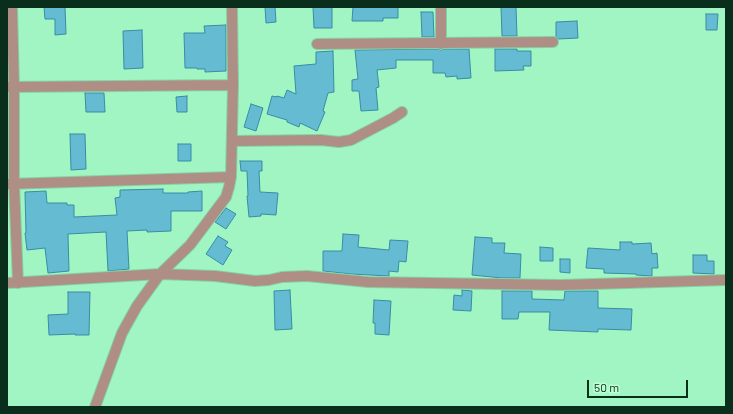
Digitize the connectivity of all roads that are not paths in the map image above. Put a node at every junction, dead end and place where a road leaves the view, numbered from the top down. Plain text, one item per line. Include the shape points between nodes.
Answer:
1 (12, 7) edge
2 (232, 7) edge
3 (441, 7) edge
4 (554, 42) dead end
5 (317, 44) dead end
6 (442, 44) junction
7 (233, 86) junction
8 (11, 87) edge
9 (402, 112) dead end
10 (232, 141) junction
11 (231, 177) junction
12 (11, 183) edge
13 (160, 274) junction
14 (726, 280) edge
15 (7, 283) edge
16 (18, 283) junction
17 (95, 407) edge

1 - 8 street
2 - 7 street
3 - 6 street
4 - 6 street
5 - 6 street
7 - 8 street
7 - 10 street
8 - 12 street
9 - 10 street via 351,140
10 - 11 street
11 - 12 street
11 - 13 street via 226,197 190,245
12 - 16 street
13 - 14 street via 215,276 255,281 307,276 368,282 561,285
13 - 16 street
13 - 17 street via 137,306 122,334
15 - 16 street

